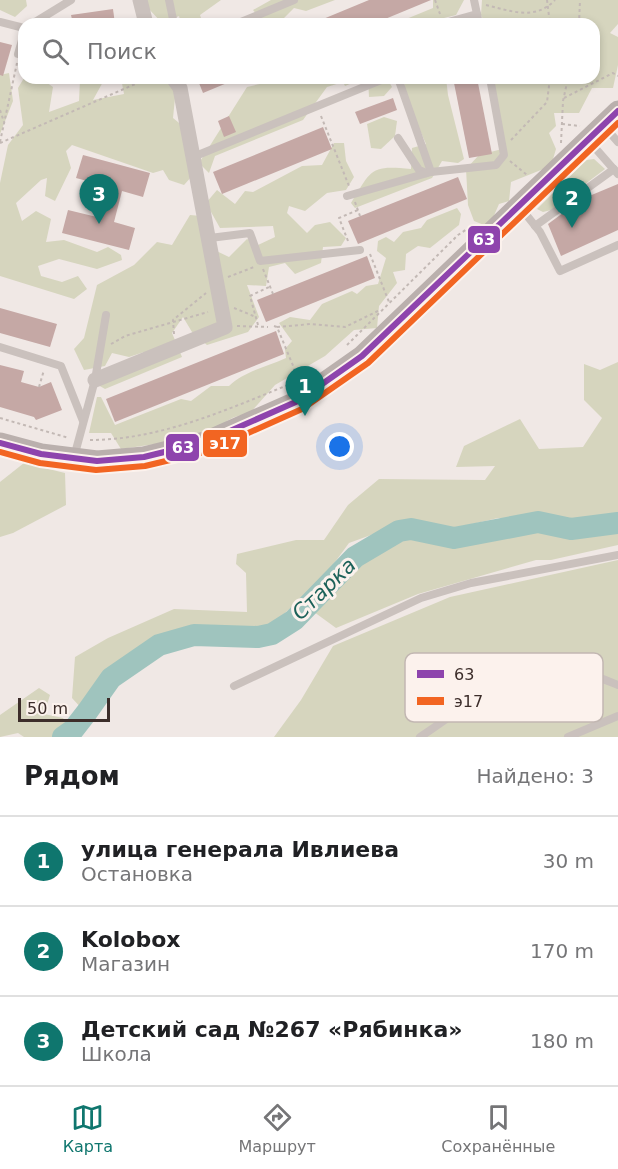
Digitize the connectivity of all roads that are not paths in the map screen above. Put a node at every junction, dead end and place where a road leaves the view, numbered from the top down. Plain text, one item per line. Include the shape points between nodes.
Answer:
1 (71, 0) edge
2 (140, 0) edge
3 (169, 0) edge
4 (294, 0) edge
5 (474, 1) edge
6 (477, 14) junction
7 (42, 18) edge
8 (144, 18) edge
9 (173, 18) edge
10 (250, 18) edge
11 (463, 18) edge
12 (478, 18) edge
13 (0, 22) edge
14 (18, 26) edge
15 (179, 84) edge
16 (370, 84) edge
17 (400, 84) edge
18 (491, 84) edge
19 (599, 125) edge
20 (398, 138) dead end
21 (618, 142) edge
22 (193, 157) junction
23 (616, 172) edge
24 (428, 173) junction
25 (350, 195) road end
26 (519, 206) junction
27 (536, 226) junction
28 (210, 238) junction
29 (618, 245) edge
30 (360, 250) road end
31 (106, 315) dead end
32 (0, 347) edge
33 (95, 380) junction
34 (83, 421) junction
35 (0, 443) edge
36 (76, 449) junction
37 (618, 555) edge
38 (603, 681) edge
39 (234, 686) dead end
40 (618, 686) edge
41 (618, 716) edge
42 (443, 722) edge
43 (420, 737) edge
44 (568, 737) edge

1 - 7 lane
2 - 8 street
3 - 9 lane
4 - 10 lane
5 - 6 lane
6 - 11 lane
6 - 12 lane
13 - 14 lane
15 - 22 street
16 - 22 lane
17 - 24 lane
18 - 24 lane via 504,155 496,165
19 - 21 lane
19 - 23 lane
19 - 26 street
20 - 24 lane via 419,170
22 - 28 street
23 - 27 lane
24 - 25 lane
26 - 27 lane
26 - 36 street via 362,356 298,401 234,430 168,453 120,461
27 - 29 lane via 560,271
28 - 30 lane via 250,233 261,261
28 - 33 street via 214,283 225,327
31 - 33 lane
32 - 34 lane via 61,366
33 - 34 lane
34 - 36 lane
35 - 36 street
37 - 39 lane via 471,583 421,598
38 - 40 lane
41 - 44 lane
42 - 43 lane

